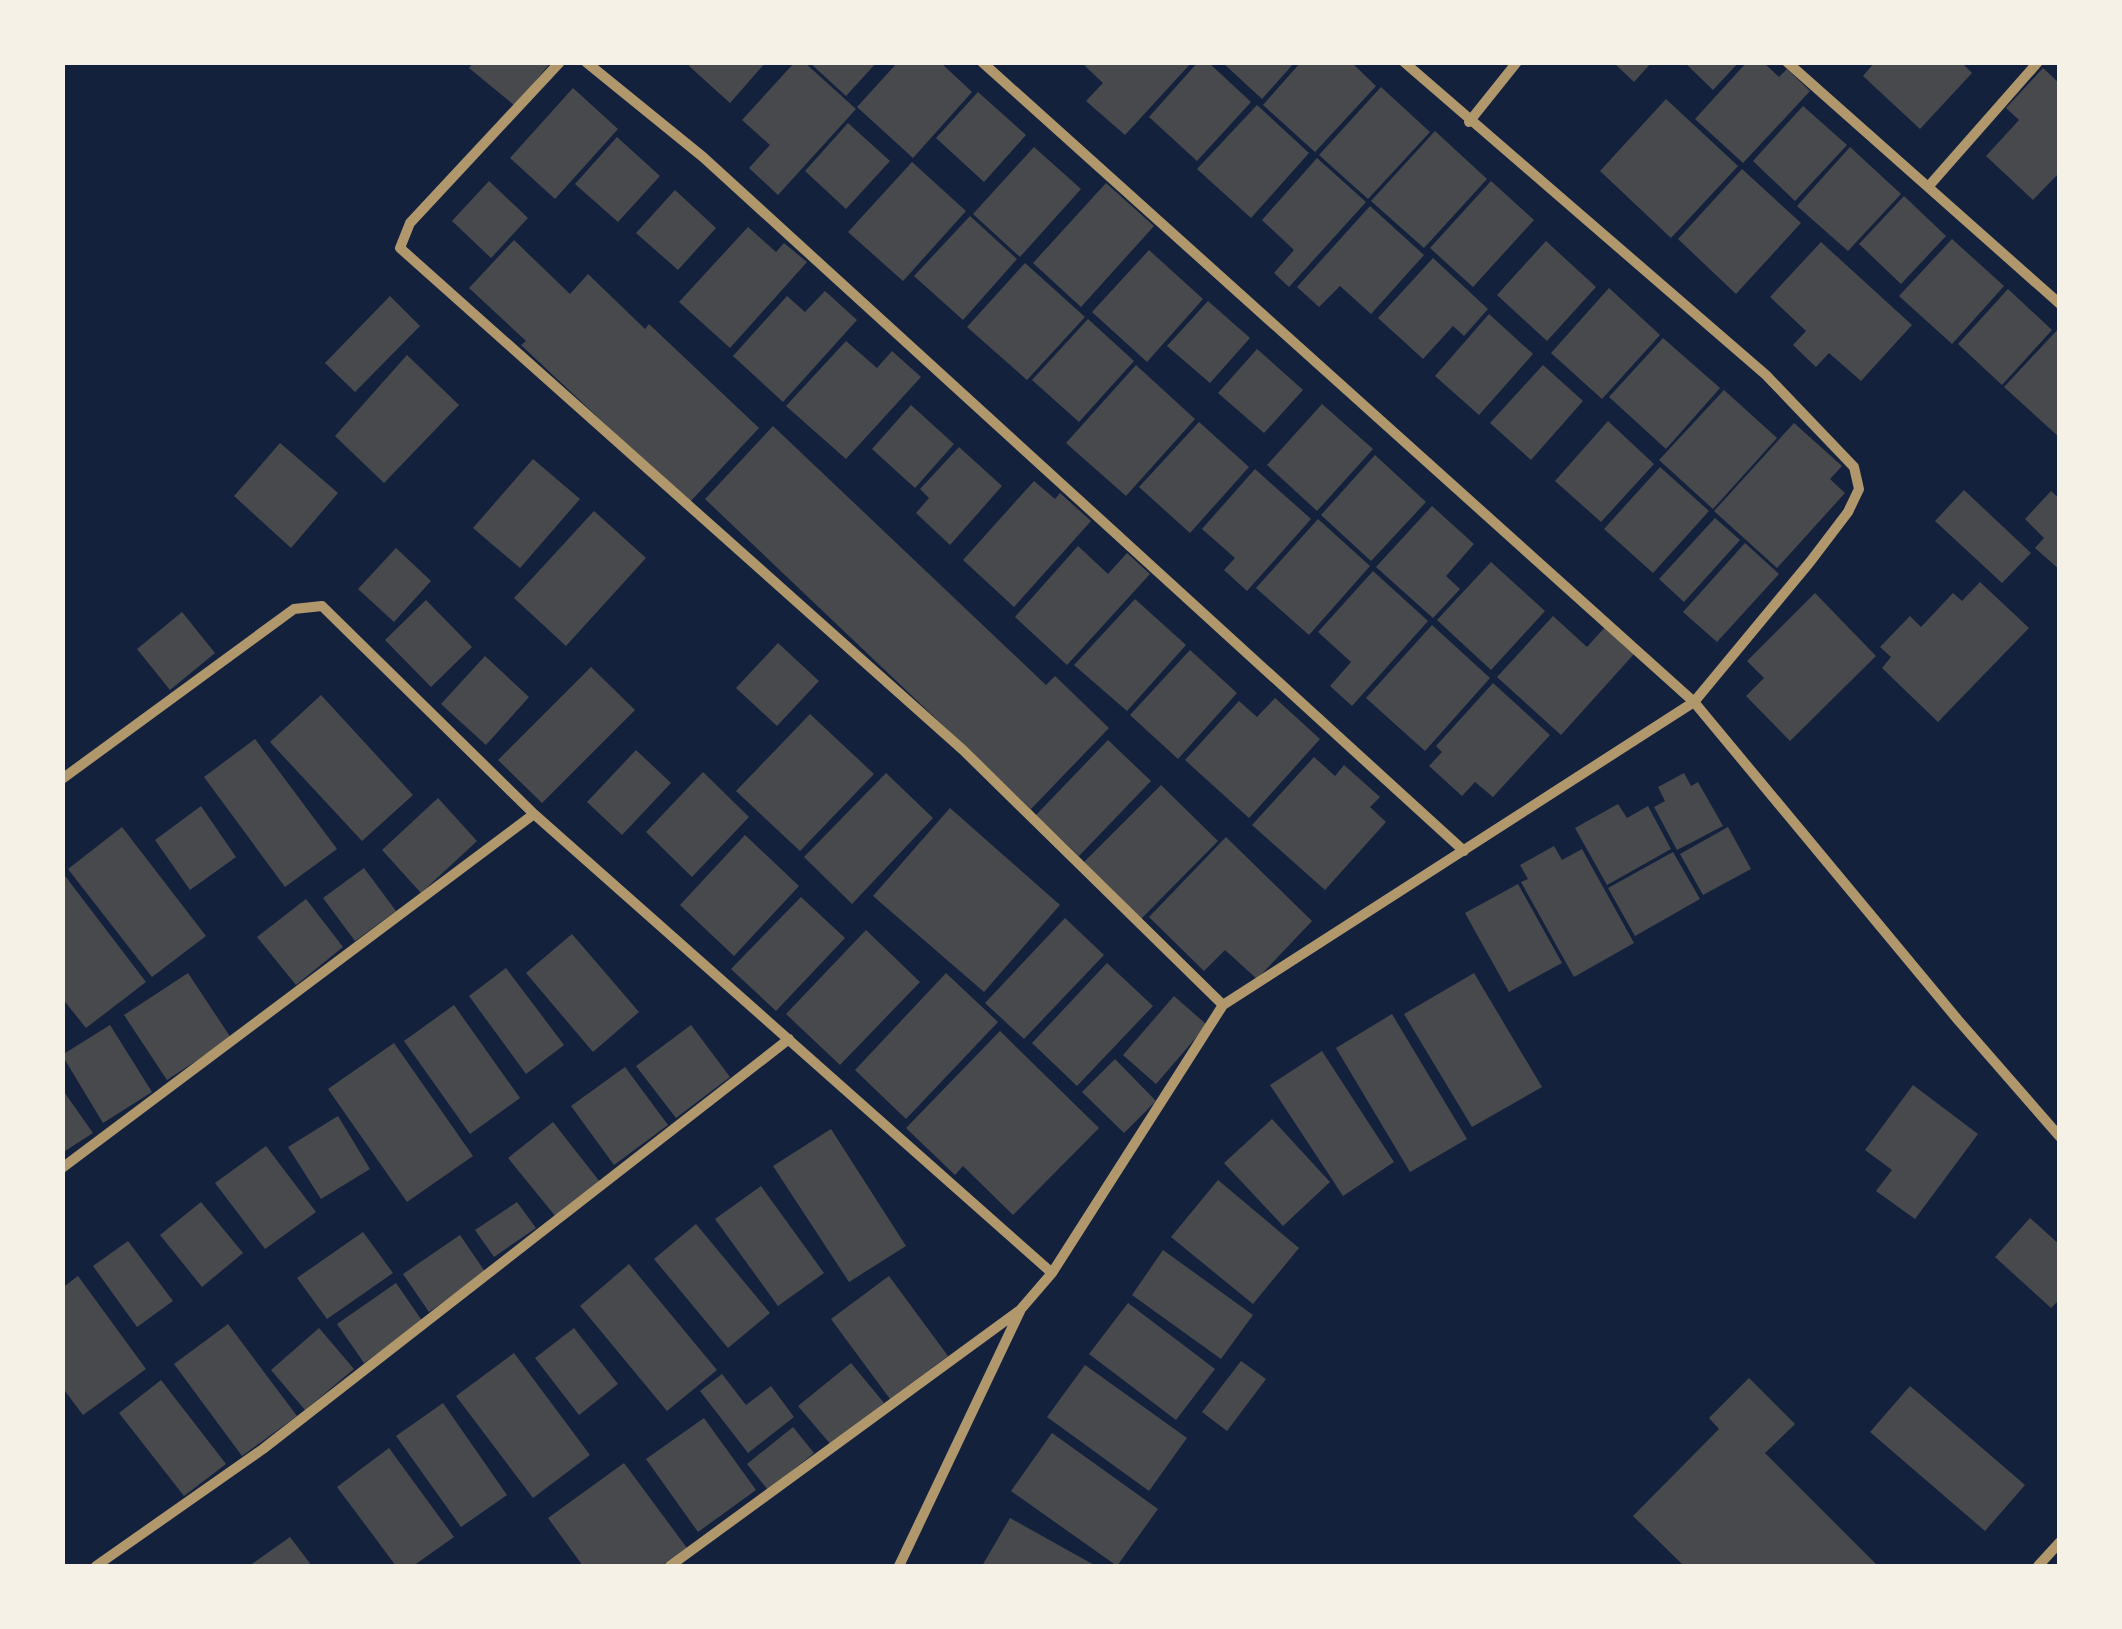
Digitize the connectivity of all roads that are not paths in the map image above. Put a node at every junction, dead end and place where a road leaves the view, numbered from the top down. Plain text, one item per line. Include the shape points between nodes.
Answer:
1 (560, 62) edge
2 (586, 62) edge
3 (982, 62) edge
4 (1404, 62) edge
5 (1517, 62) edge
6 (1787, 62) edge
7 (2038, 62) edge
8 (1470, 122) junction
9 (1928, 188) junction
10 (2060, 304) edge
11 (1694, 702) junction
12 (62, 779) edge
13 (534, 814) junction
14 (1464, 851) junction
15 (1222, 1005) junction
16 (789, 1039) junction
17 (2060, 1137) edge
18 (62, 1168) edge
19 (1052, 1273) junction
20 (1021, 1309) junction
21 (2060, 1542) edge
22 (96, 1566) edge
23 (670, 1566) edge
24 (899, 1566) edge
25 (2038, 1566) edge

1 - 15 street via 410,223 400,248 962,750
2 - 14 street via 703,157
3 - 11 street
4 - 8 street
5 - 8 street
6 - 9 street
7 - 9 street
8 - 11 street via 1766,375 1854,466 1859,489 1848,512
9 - 10 street
11 - 14 street
11 - 17 street
12 - 13 street via 294,609 322,606
13 - 16 street
13 - 18 street
14 - 15 street
15 - 19 street
16 - 19 street
16 - 22 street via 263,1449
19 - 20 street
20 - 23 street
20 - 24 street
21 - 25 street

